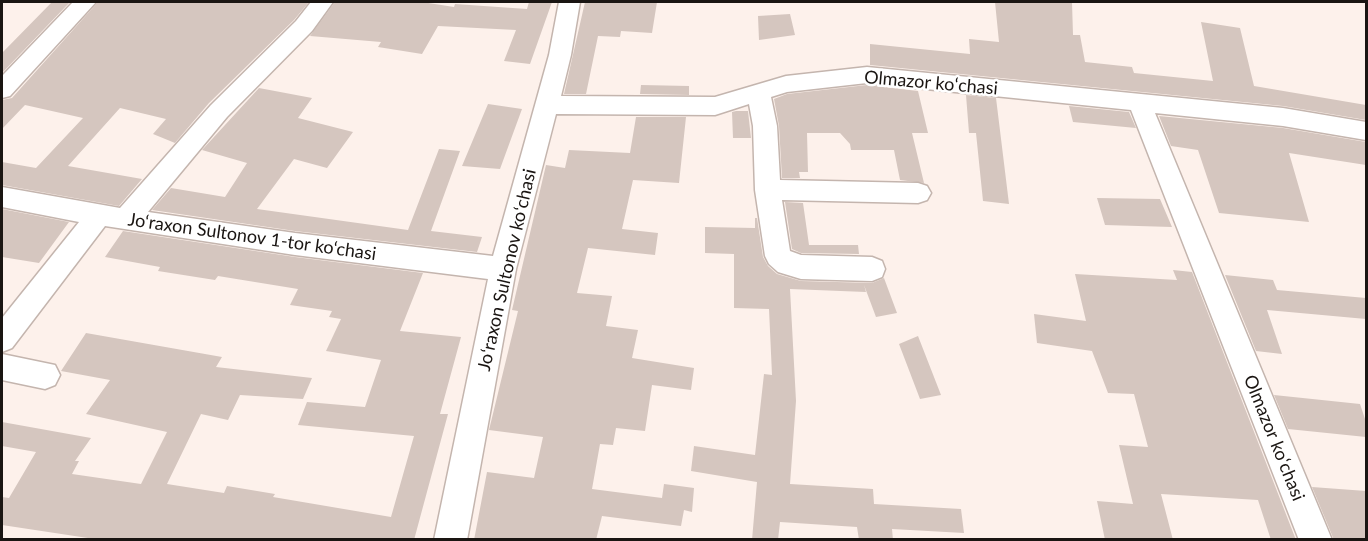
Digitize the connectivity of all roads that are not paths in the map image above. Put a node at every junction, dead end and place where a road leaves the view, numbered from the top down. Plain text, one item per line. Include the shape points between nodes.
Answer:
1 (85, 2) edge
2 (322, 2) edge
3 (569, 2) edge
4 (2, 90) edge
5 (758, 92) junction
6 (1138, 102) junction
7 (547, 105) junction
8 (1366, 131) edge
9 (768, 190) junction
10 (918, 193) dead end
11 (2, 196) edge
12 (99, 215) junction
13 (126, 219) junction
14 (503, 269) junction
15 (872, 269) dead end
16 (2, 339) edge
17 (2, 367) edge
18 (45, 375) dead end
19 (450, 540) edge
20 (1316, 540) edge

1 - 4 street
2 - 13 street via 304,26 219,111
3 - 7 street, Joʻraxon Sultonov koʻchasi
5 - 6 street, Olmazor koʻchasi via 786,84 867,75
5 - 7 street, Olmazor koʻchasi via 714,106
5 - 9 street via 765,126
6 - 8 street, Olmazor koʻchasi via 1283,117
6 - 20 street, Olmazor koʻchasi
7 - 14 street, Joʻraxon Sultonov koʻchasi
9 - 10 street
9 - 15 street via 782,261 801,267
11 - 12 street, Jo‘raxon Sultonov 1-tor ko‘chasi
12 - 13 street, Jo‘raxon Sultonov 1-tor ko‘chasi
12 - 16 street
13 - 14 street, Jo‘raxon Sultonov 1-tor ko‘chasi
14 - 19 street, Joʻraxon Sultonov koʻchasi
17 - 18 street

